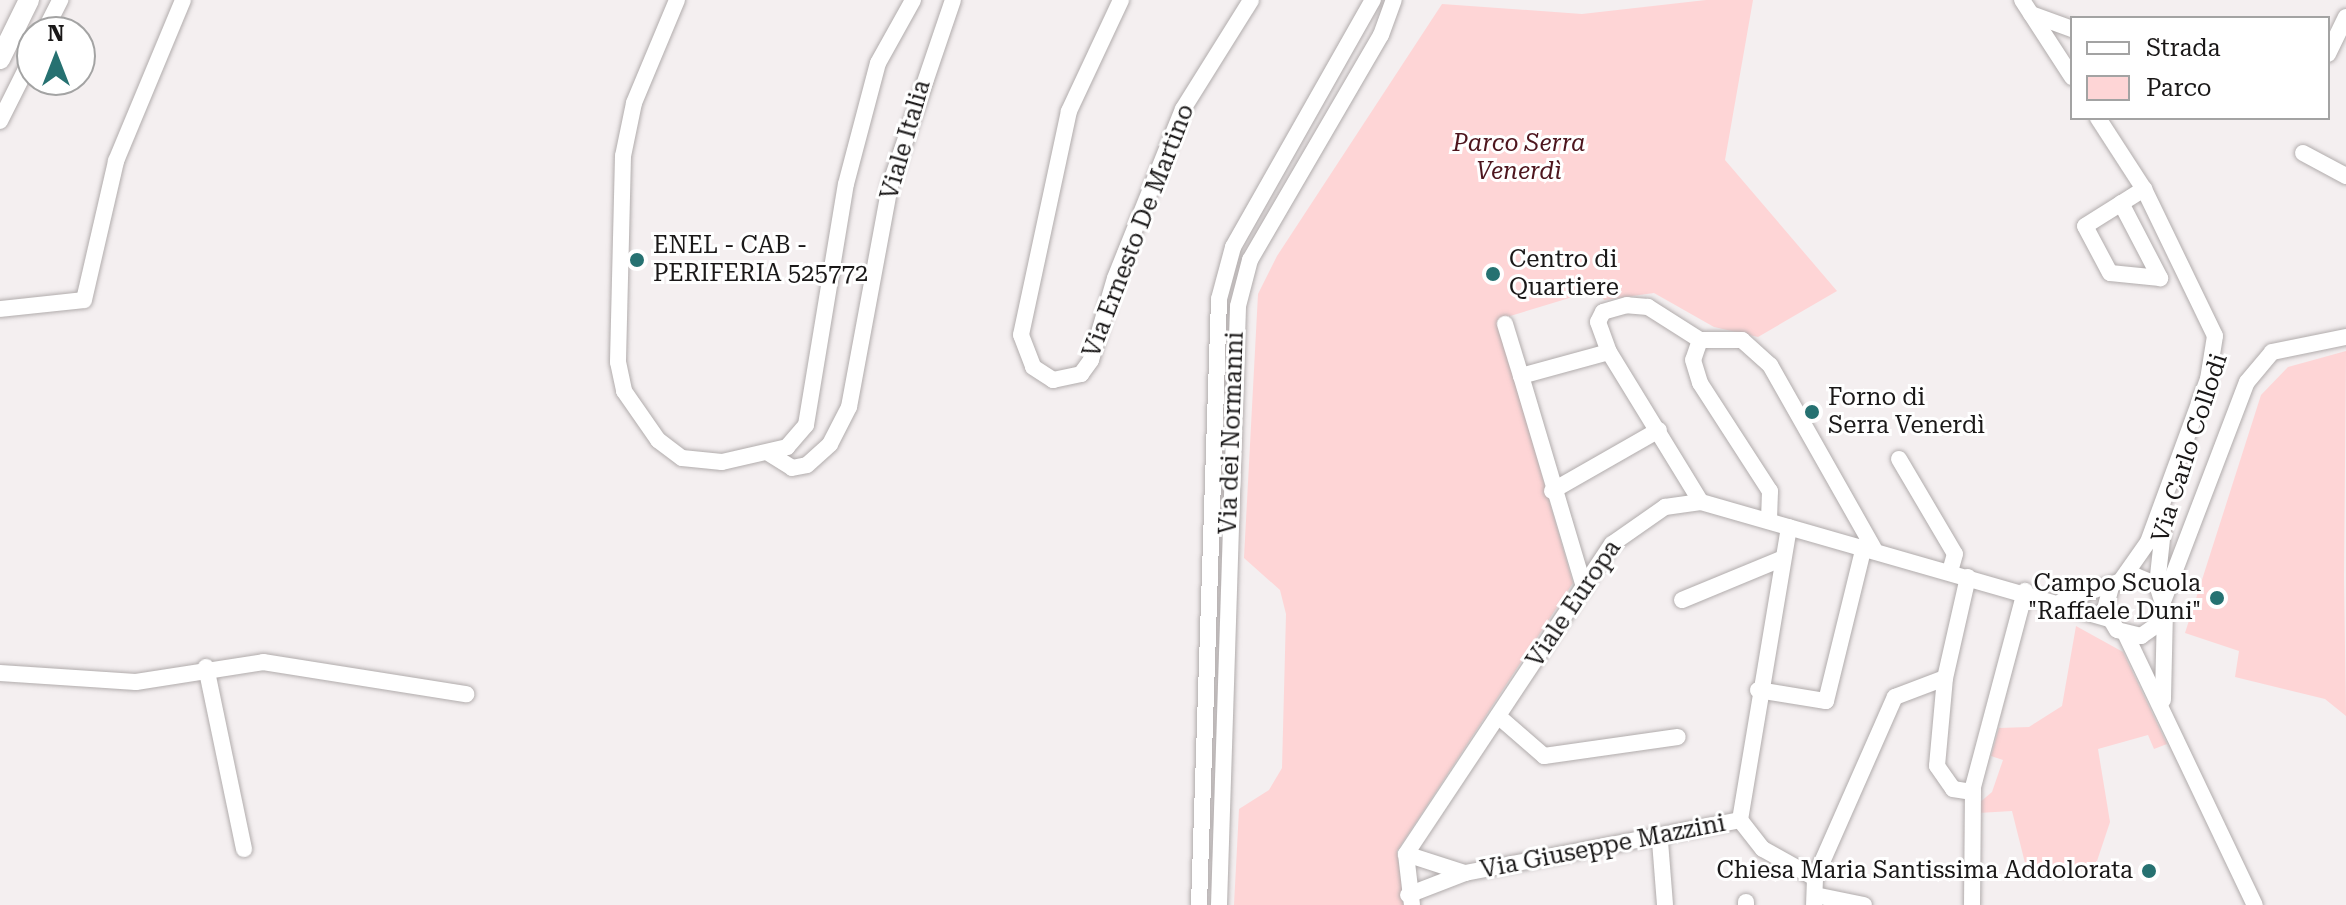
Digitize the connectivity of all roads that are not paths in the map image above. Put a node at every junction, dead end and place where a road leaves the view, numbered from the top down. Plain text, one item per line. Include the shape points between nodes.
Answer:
1 (29, 0) edge
2 (183, 0) edge
3 (677, 0) edge
4 (913, 0) edge
5 (953, 0) edge
6 (1121, 0) edge
7 (1251, 0) edge
8 (1373, 0) edge
9 (1394, 0) edge
10 (2026, 7) edge
11 (2346, 17) edge
12 (2070, 28) edge
13 (2330, 50) edge
14 (0, 59) edge
15 (2070, 74) edge
16 (16, 89) edge
17 (2099, 120) edge
18 (0, 121) edge
19 (2303, 153) dead end
20 (2346, 176) edge
21 (2144, 189) junction
22 (2121, 203) junction
23 (0, 309) edge
24 (1505, 324) dead end
25 (2346, 337) edge
26 (1700, 340) junction
27 (1609, 352) junction
28 (1521, 376) junction
29 (1659, 430) junction
30 (770, 454) junction
31 (1899, 459) dead end
32 (1552, 491) junction
33 (1701, 502) junction
34 (1769, 521) junction
35 (1789, 527) junction
36 (1869, 548) junction
37 (1781, 559) junction
38 (1950, 572) junction
39 (1968, 577) junction
40 (2117, 583) junction
41 (1584, 587) junction
42 (2025, 591) junction
43 (2161, 592) junction
44 (1682, 600) dead end
45 (2060, 601) junction
46 (2108, 619) junction
47 (2161, 622) junction
48 (2126, 635) junction
49 (206, 667) junction
50 (0, 673) edge
51 (1945, 678) junction
52 (1758, 690) junction
53 (466, 694) dead end
54 (2163, 706) junction
55 (1498, 716) junction
56 (1678, 737) dead end
57 (1973, 792) junction
58 (1740, 820) junction
59 (1660, 841) junction
60 (244, 849) dead end
61 (1406, 854) junction
62 (1465, 873) junction
63 (1814, 893) edge
64 (1410, 900) edge
65 (1199, 905) edge
66 (1219, 905) edge
67 (1665, 905) edge
68 (1864, 905) edge
69 (1972, 905) edge
70 (2255, 905) edge

1 - 14 street
2 - 23 street via 116,161 84,300
3 - 30 street, Viale Italia via 634,103 623,156 621,376 637,416 682,458 722,462
4 - 30 street, Viale Italia via 878,63 846,184 806,425 787,447
5 - 30 street, Viale Italia via 890,185 849,407 830,444 807,465 792,468
6 - 7 street, Via Ernesto De Martino via 1069,111 1023,319 1024,352 1053,380 1081,374 1091,360 1115,278 1183,109
8 - 65 street, Via dei Normanni via 1233,247 1219,299
9 - 66 street, Via dei Normanni via 1381,35 1250,260 1238,306
10 - 12 street
10 - 15 street
11 - 13 street
16 - 18 street
17 - 21 street, Via Carlo Collodi
19 - 20 street
21 - 22 street
21 - 40 street, Via Carlo Collodi via 2212,324 2214,359 2148,542
21 - 43 street, Via Carlo Collodi via 2161,203 2225,336 2211,399 2157,548
22 - 22 street via 2085,226 2110,273 2160,278
24 - 28 street
25 - 43 street via 2272,352 2247,382
26 - 27 street via 1670,317 1627,305 1603,312 1598,322
26 - 34 street via 1693,360 1700,383 1770,491
26 - 36 street via 1742,340 1770,365
27 - 28 street
27 - 29 street
28 - 32 street
29 - 32 street
29 - 33 street
31 - 38 street via 1955,554
32 - 41 street
33 - 34 street, Viale Europa
33 - 41 street, Viale Europa via 1665,507 1629,526
34 - 35 street, Viale Europa
35 - 36 street, Viale Europa
35 - 37 street
36 - 38 street, Viale Europa
36 - 52 street via 1826,701
37 - 44 street
37 - 52 street
38 - 39 street, Viale Europa
39 - 42 street, Viale Europa
39 - 51 street
40 - 43 street
40 - 45 street
40 - 46 street
41 - 55 street, Viale Europa
42 - 45 street, Viale Europa
42 - 57 street
43 - 47 street
45 - 46 street, Viale Europa
46 - 48 street
47 - 48 street via 2148,634
47 - 54 street
48 - 54 street
49 - 50 street via 136,682
49 - 53 street via 263,662 422,692
49 - 60 street
51 - 57 street via 1937,766 1953,789
51 - 63 street via 1895,697
52 - 58 street
54 - 70 street
55 - 56 street via 1544,756
55 - 61 street, Viale Europa
57 - 69 street
58 - 59 street, Via Giuseppe Mazzini
58 - 63 street via 1763,849
59 - 62 street, Via Giuseppe Mazzini
59 - 67 street
61 - 62 street
61 - 64 street
62 - 64 street, Via Giuseppe Mazzini
63 - 68 street

